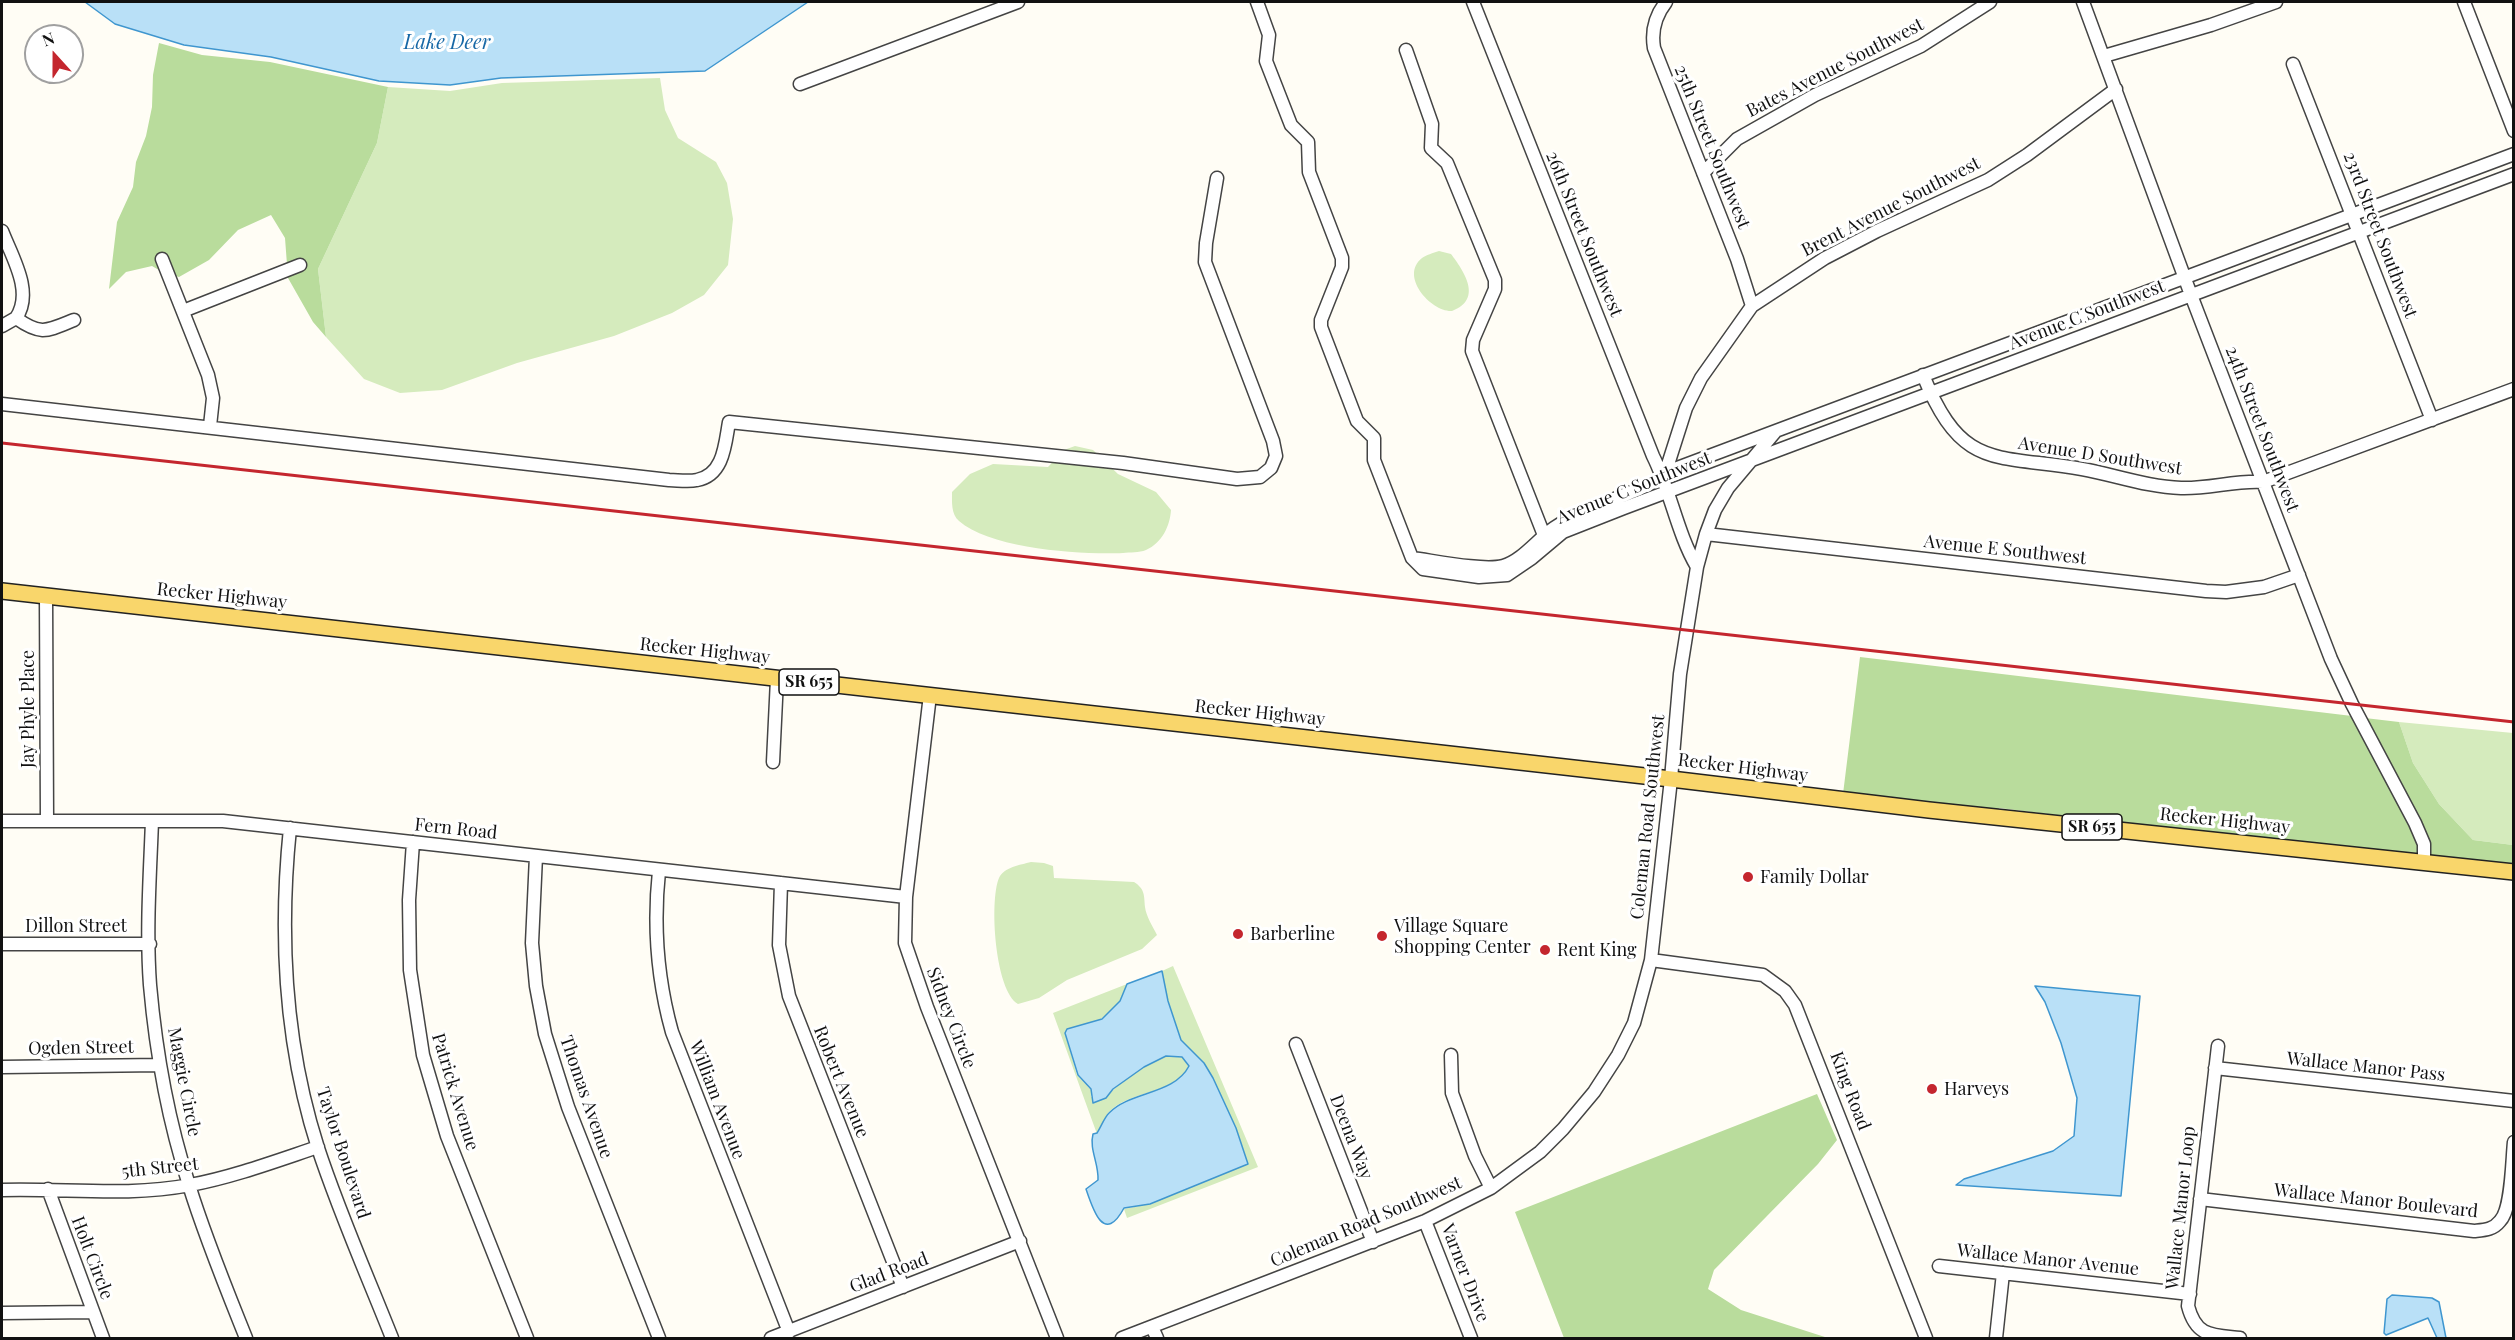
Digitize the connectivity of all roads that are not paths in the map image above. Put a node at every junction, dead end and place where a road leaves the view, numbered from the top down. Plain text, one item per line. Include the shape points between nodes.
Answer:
1 (1018, 2) edge
2 (1257, 2) edge
3 (1473, 2) edge
4 (1666, 2) edge
5 (1990, 2) edge
6 (2083, 2) edge
7 (2276, 2) edge
8 (2464, 2) edge
9 (1406, 50) dead end
10 (2104, 56) junction
11 (2293, 64) dead end
12 (800, 84) dead end
13 (2116, 89) junction
14 (2514, 131) edge
15 (2514, 154) edge
16 (1703, 173) junction
17 (2514, 174) edge
18 (1218, 178) dead end
19 (2352, 215) junction
20 (2, 231) edge
21 (2359, 233) junction
22 (162, 259) dead end
23 (300, 265) dead end
24 (2185, 276) junction
25 (2191, 295) junction
26 (1752, 306) junction
27 (183, 311) junction
28 (16, 318) junction
29 (74, 320) dead end
30 (2, 326) edge
31 (1923, 375) junction
32 (2514, 389) edge
33 (1930, 394) junction
34 (2, 404) edge
35 (2433, 420) junction
36 (210, 426) junction
37 (1776, 431) junction
38 (1751, 462) junction
39 (1664, 477) junction
40 (2263, 482) junction
41 (1669, 491) junction
42 (1706, 534) junction
43 (1546, 541) junction
44 (1697, 567) junction
45 (2298, 575) junction
46 (2, 591) edge
47 (46, 596) junction
48 (777, 679) junction
49 (930, 695) junction
50 (773, 762) dead end
51 (1671, 778) junction
52 (2, 821) edge
53 (47, 821) junction
54 (152, 821) junction
55 (290, 828) junction
56 (413, 842) junction
57 (536, 856) junction
58 (2424, 861) junction
59 (659, 871) junction
60 (2514, 872) edge
61 (781, 883) junction
62 (906, 897) junction
63 (2, 944) edge
64 (150, 944) junction
65 (1651, 960) junction
66 (1296, 1044) dead end
67 (2218, 1046) dead end
68 (1451, 1055) dead end
69 (160, 1065) junction
70 (2, 1067) edge
71 (2215, 1068) junction
72 (2514, 1101) edge
73 (2514, 1142) edge
74 (318, 1147) junction
75 (189, 1185) junction
76 (1491, 1188) junction
77 (2, 1190) edge
78 (48, 1190) junction
79 (2200, 1199) junction
80 (1425, 1221) junction
81 (1020, 1241) junction
82 (1373, 1242) junction
83 (1939, 1266) dead end
84 (2003, 1273) junction
85 (903, 1287) junction
86 (2190, 1294) junction
87 (93, 1312) junction
88 (2, 1313) edge
89 (789, 1332) junction
90 (1154, 1333) edge
91 (104, 1338) edge
92 (246, 1338) edge
93 (392, 1338) edge
94 (527, 1338) edge
95 (659, 1338) edge
96 (771, 1338) edge
97 (1057, 1338) edge
98 (1122, 1338) edge
99 (1471, 1338) edge
100 (1926, 1338) edge
101 (1996, 1338) edge
102 (2240, 1338) edge

1 - 12 street
2 - 43 street, Avenue C Southwest via 1269,35 1266,60 1291,124 1308,142 1309,172 1342,258 1321,327 1357,421 1374,438 1374,460 1412,558 1502,567
3 - 39 street, 26th Street Southwest via 1648,446
4 - 16 street, 25th Street Southwest via 1653,30 1654,48
5 - 16 street, Bates Avenue Southwest via 1921,46 1800,103 1737,139
6 - 10 street, 24th Street Southwest
7 - 10 street
8 - 14 street
9 - 43 street via 1432,124 1431,148 1447,163 1495,280 1496,289 1473,340 1472,351
10 - 13 street, 24th Street Southwest
11 - 19 street, 23rd Street Southwest
13 - 24 street, 24th Street Southwest
13 - 26 street, Brent Avenue Southwest via 1988,180 1825,258
15 - 19 street, Avenue C Southwest
16 - 26 street, 25th Street Southwest
17 - 21 street, Avenue C Southwest
18 - 36 street via 1205,262 1273,441 1276,456 1271,468 1260,477 1237,479 1123,463 729,422 721,461 711,474 697,480 669,480
19 - 21 street, 23rd Street Southwest
19 - 24 street, Avenue C Southwest
20 - 28 street via 24,290 23,305
21 - 25 street, Avenue C Southwest
21 - 35 street, 23rd Street Southwest
22 - 27 street
23 - 27 street
24 - 25 street, 24th Street Southwest
24 - 31 street, Avenue C Southwest
25 - 33 street, Avenue C Southwest
25 - 40 street, 24th Street Southwest
26 - 39 street, Brent Avenue Southwest via 1701,378 1686,408
27 - 36 street via 208,375 213,398
28 - 29 street via 40,330
28 - 30 street
31 - 33 street, Avenue D Southwest
31 - 37 street, Avenue C Southwest
32 - 35 street, Avenue D Southwest
33 - 38 street, Avenue C Southwest
33 - 40 street, Avenue D Southwest via 1938,411 1962,439 1996,457 2084,469 2180,489
34 - 36 street
35 - 40 street, Avenue D Southwest
37 - 38 street, Coleman Road Southwest
37 - 39 street, Avenue C Southwest via 1677,468
38 - 41 street, Avenue C Southwest
38 - 42 street, Coleman Road Southwest via 1728,488
39 - 41 street
39 - 43 street, Avenue C Southwest via 1579,513
40 - 45 street, 24th Street Southwest
41 - 43 street, Avenue C Southwest
41 - 44 street
42 - 44 street, Coleman Road Southwest
42 - 45 street, Avenue E Southwest via 2206,591 2264,587
44 - 51 street, Coleman Road Southwest via 1680,674
45 - 58 street, 24th Street Southwest via 2352,704 2415,823 2424,844
46 - 47 main road, Recker Highway / SR 655
47 - 48 main road, Recker Highway / SR 655
47 - 53 street, Jay Phyle Place
48 - 49 main road, Recker Highway / SR 655
48 - 50 street
49 - 51 main road, Recker Highway / SR 655
49 - 62 street, Sidney Circle
51 - 58 main road, Recker Highway / SR 655 via 1929,810
51 - 65 street, Coleman Road Southwest
52 - 53 street, Fern Road
53 - 54 street, Fern Road
54 - 55 street, Fern Road via 223,821
54 - 64 street, Maggie Circle
55 - 56 street, Fern Road
55 - 74 street, Taylor Boulevard via 284,921 288,999 303,1090
56 - 57 street, Fern Road
56 - 94 street, Patrick Avenue via 410,970 423,1055 447,1136
57 - 59 street, Fern Road
57 - 95 street, Thomas Avenue via 532,943 545,1034 568,1107
58 - 60 main road, Recker Highway / SR 655
59 - 61 street, Fern Road
59 - 89 street, William Avenue via 657,954 672,1032
61 - 62 street, Fern Road
61 - 85 street, Robert Avenue via 779,945 789,996
62 - 81 street, Sidney Circle via 904,934 909,958
63 - 64 street, Dillon Street
64 - 69 street, Maggie Circle via 150,981
65 - 76 street, Coleman Road Southwest via 1634,1023 1608,1072 1563,1129 1526,1164
65 - 100 street, King Road via 1763,975 1785,991 1795,1005
66 - 82 street, Deena Way
67 - 71 street, Wallace Manor Loop
68 - 76 street via 1452,1093
69 - 70 street, Ogden Street
69 - 75 street, Maggie Circle
71 - 72 street, Wallace Manor Pass
71 - 79 street, Wallace Manor Loop
73 - 79 street, Wallace Manor Boulevard via 2503,1219 2488,1230
74 - 75 street, 5th Street
74 - 93 street, Taylor Boulevard
75 - 78 street, 5th Street via 135,1190
75 - 92 street, Maggie Circle
76 - 80 street, Coleman Road Southwest
77 - 78 street, 5th Street
78 - 87 street, Holt Circle
79 - 86 street, Wallace Manor Loop
80 - 82 street, Coleman Road Southwest
80 - 99 street, Varner Drive
81 - 85 street, Glad Road
81 - 97 street, Sidney Circle
82 - 90 street, Coleman Road Southwest
83 - 84 street, Wallace Manor Avenue
84 - 86 street, Wallace Manor Avenue
84 - 101 street
85 - 89 street, Glad Road
86 - 102 street, Wallace Manor Loop via 2190,1315 2199,1329 2210,1335
87 - 88 street
87 - 91 street, Holt Circle
89 - 96 street, Glad Road
90 - 98 street, Coleman Road Southwest

